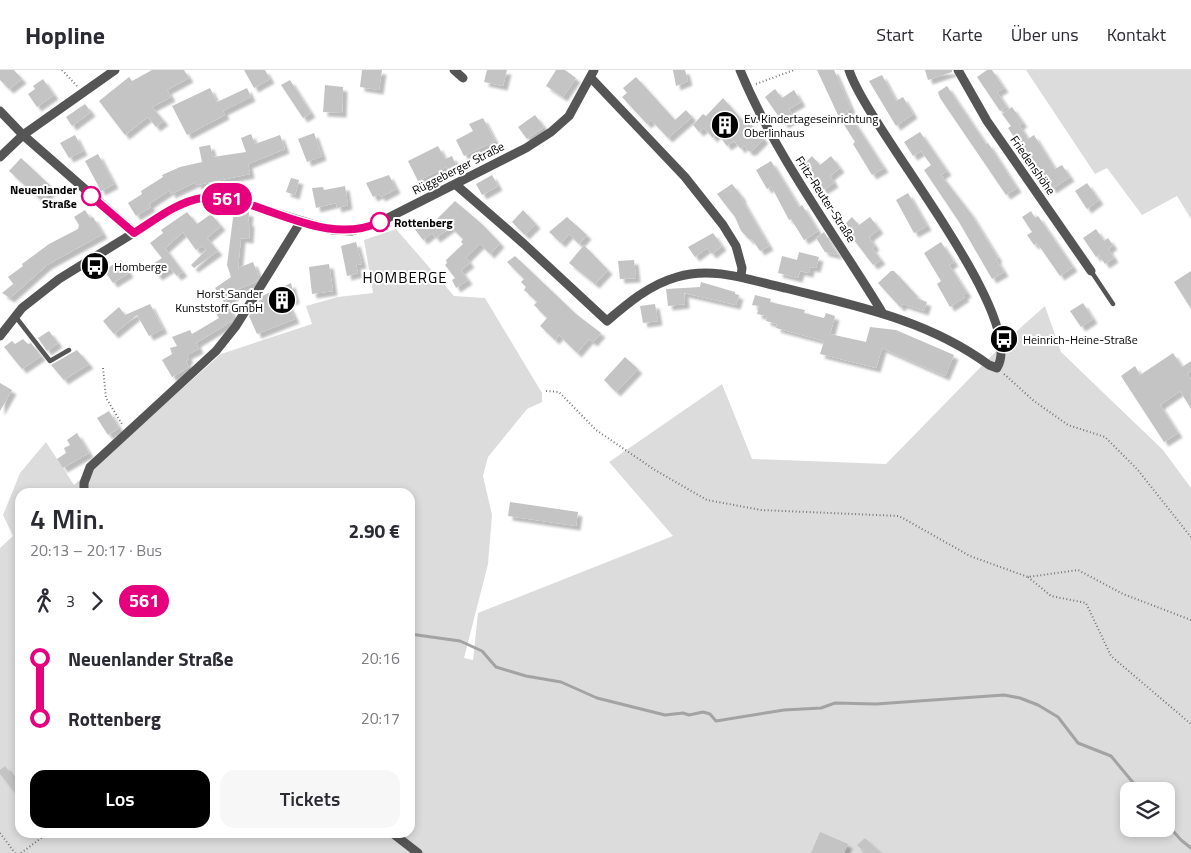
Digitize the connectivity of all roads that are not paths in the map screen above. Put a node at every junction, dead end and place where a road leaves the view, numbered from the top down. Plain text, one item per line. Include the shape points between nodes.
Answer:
1 (115, 70) edge
2 (454, 70) edge
3 (740, 70) edge
4 (849, 70) edge
5 (958, 70) edge
6 (593, 74) edge
7 (463, 78) dead end
8 (0, 111) edge
9 (23, 135) junction
10 (0, 157) edge
11 (455, 184) junction
12 (301, 221) junction
13 (134, 233) junction
14 (1091, 271) joint
15 (741, 276) junction
16 (1113, 304) dead end
17 (882, 312) junction
18 (15, 316) junction
19 (0, 336) edge
20 (69, 350) dead end
21 (84, 488) edge
22 (399, 838) edge
23 (418, 853) edge

1 - 9 street
2 - 7 street
3 - 17 street, Fritz-Reuter-Straße via 778,148
4 - 17 street via 982,291 1000,344 997,368 937,333
5 - 14 street, Friedenshöhe via 987,121
6 - 11 street, Rüggeberger Straße via 561,125 526,148
6 - 15 street via 686,177 723,225 736,246
8 - 9 street
9 - 10 street
9 - 13 street
11 - 12 street, Rüggeberger Straße via 374,225 352,231 332,230
11 - 15 street via 606,321 637,296 677,277 697,273
12 - 13 street, Rüggeberger Straße via 237,201 209,197 181,204
12 - 21 street via 236,326 216,351 90,467
13 - 18 street, Rüggeberger Straße via 36,296
14 - 16 lane
15 - 17 street
18 - 19 street, Rüggeberger Straße
18 - 20 lane via 50,361
22 - 23 street

